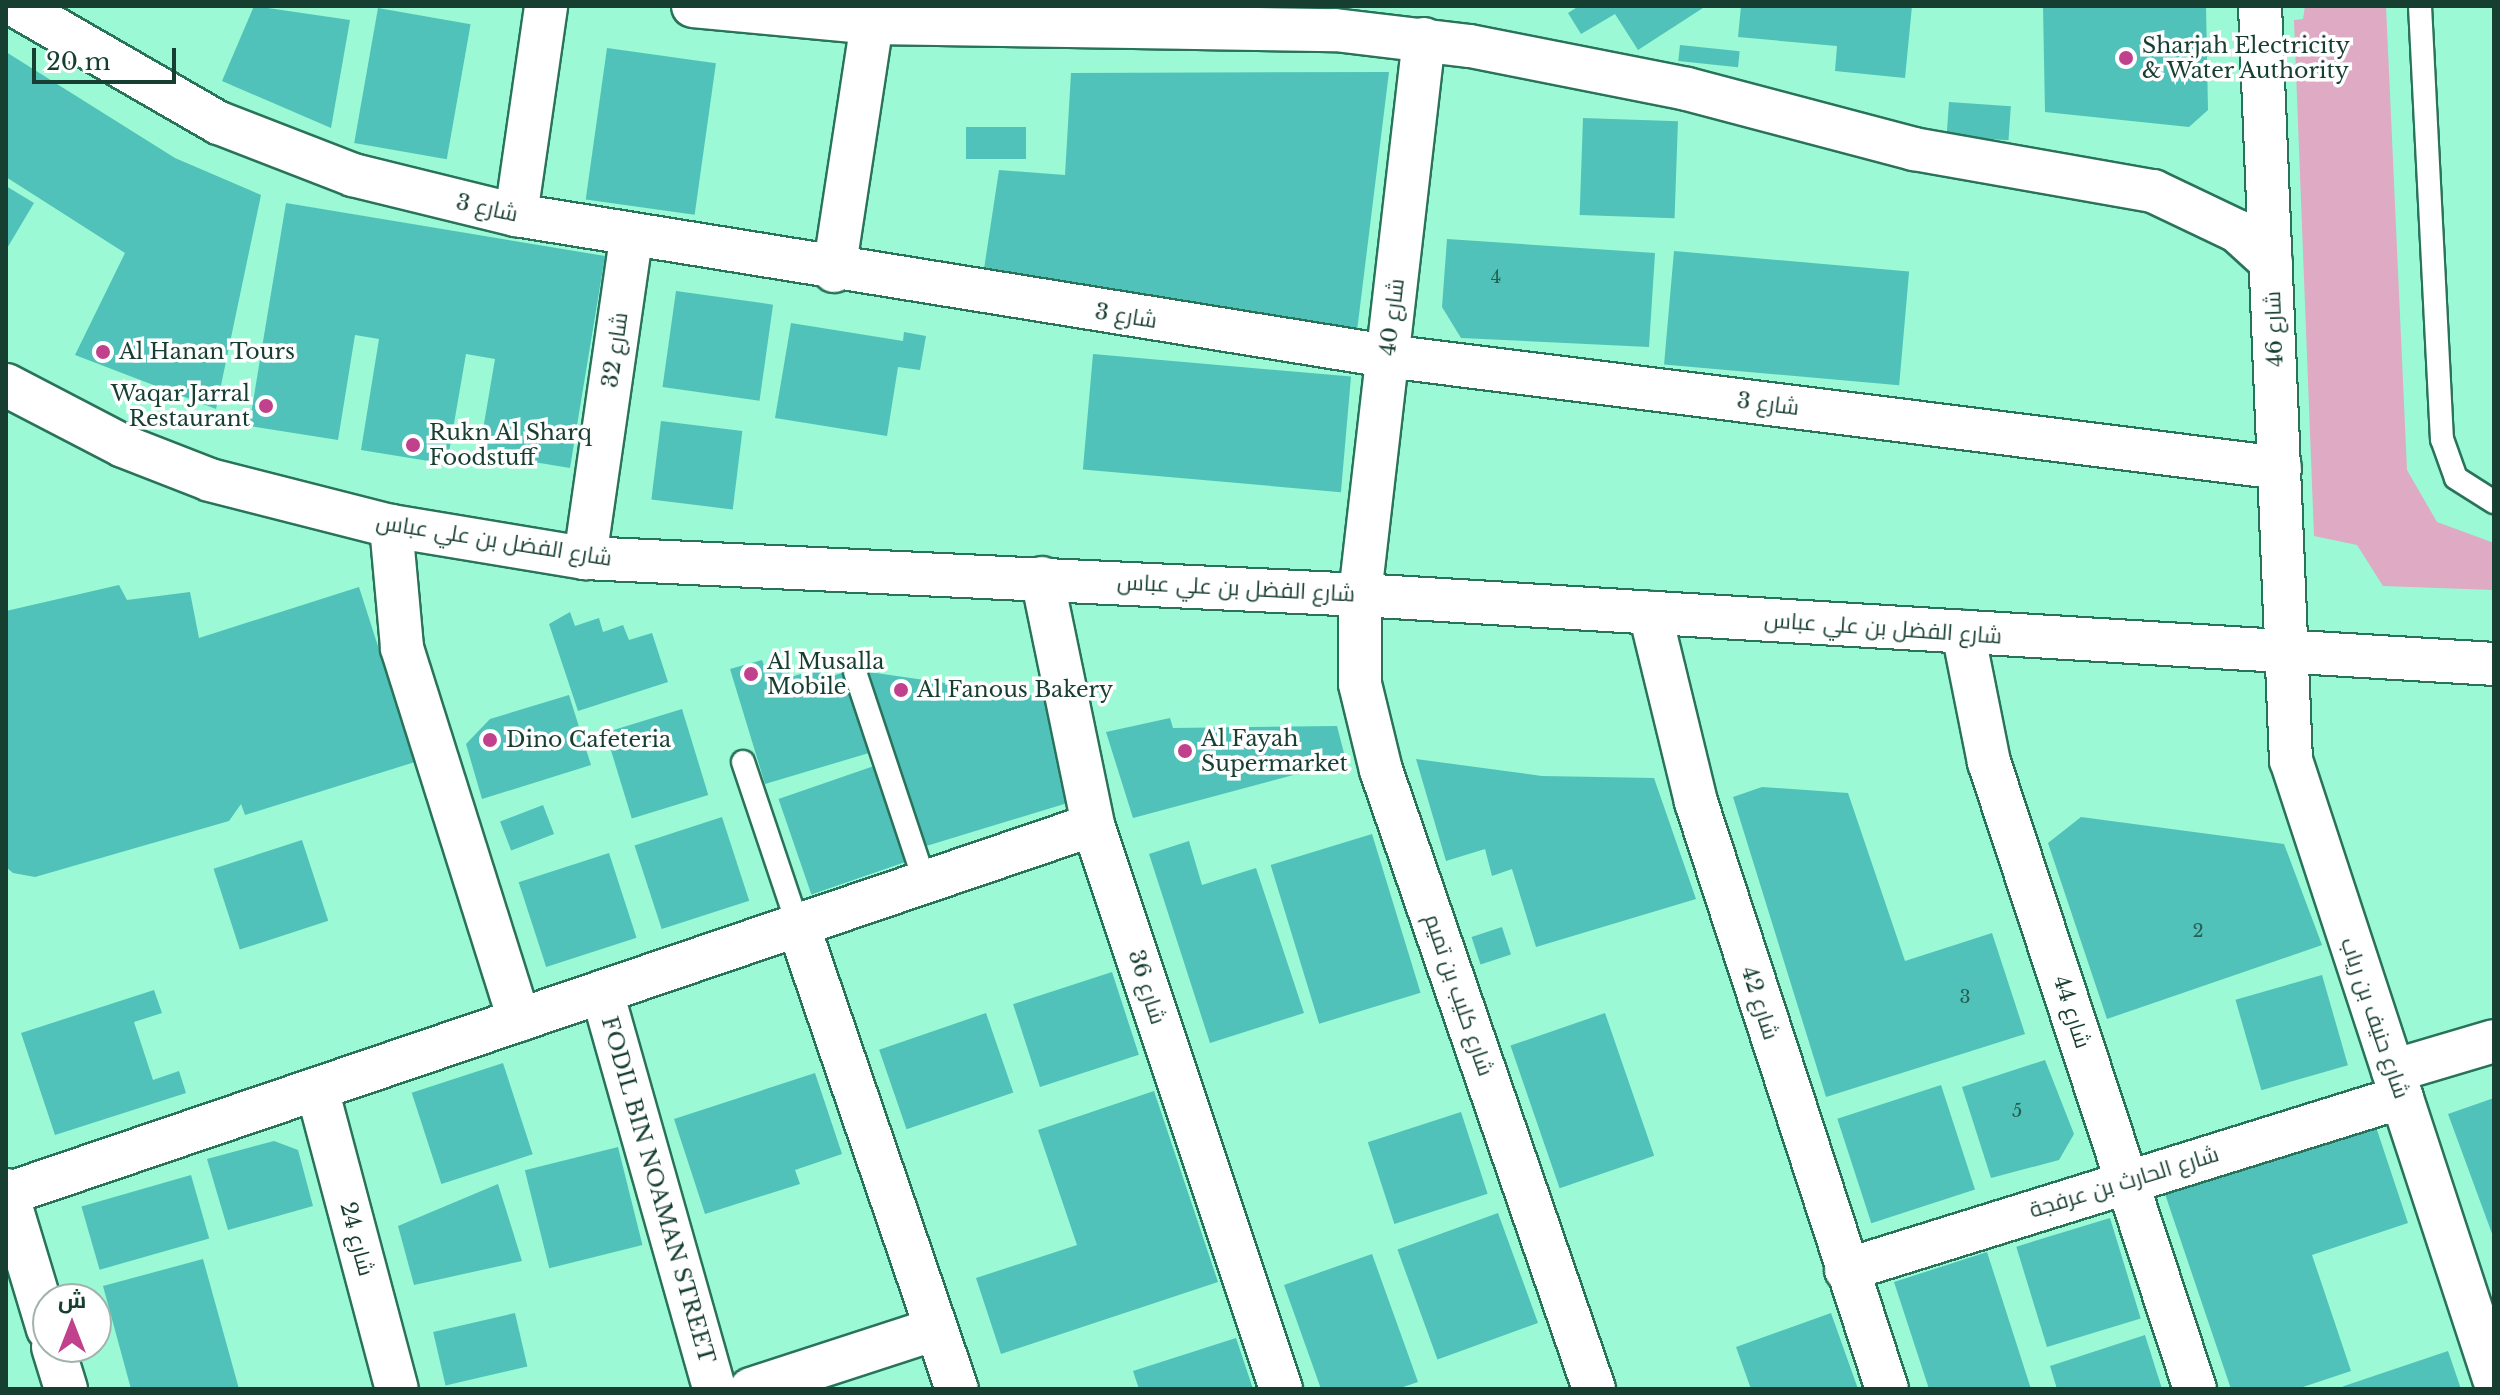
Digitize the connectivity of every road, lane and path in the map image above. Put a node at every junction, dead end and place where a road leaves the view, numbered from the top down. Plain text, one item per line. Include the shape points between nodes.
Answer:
1 (16, 6) edge
2 (546, 6) edge
3 (693, 6) edge
4 (2260, 6) edge
5 (2420, 6) edge
6 (872, 23) junction
7 (1424, 39) junction
8 (516, 215) junction
9 (631, 238) junction
10 (2271, 262) junction
11 (834, 271) junction
12 (1387, 356) junction
13 (6, 385) edge
14 (25, 410) edge
15 (2280, 468) junction
16 (2492, 501) edge
17 (391, 526) junction
18 (585, 558) junction
19 (1042, 578) junction
20 (1360, 595) junction
21 (1650, 613) junction
22 (1963, 632) junction
23 (2285, 652) junction
24 (2494, 664) edge
25 (855, 672) dead end
26 (743, 762) dead end
27 (1093, 825) junction
28 (925, 882) junction
29 (798, 925) junction
30 (602, 992) junction
31 (519, 1020) junction
32 (2494, 1041) edge
33 (2397, 1084) junction
34 (317, 1089) junction
35 (2128, 1180) junction
36 (7, 1192) edge
37 (1846, 1270) junction
38 (34, 1283) edge
39 (936, 1329) junction
40 (58, 1363) edge
41 (2494, 1379) edge
42 (66, 1389) edge
43 (397, 1389) edge
44 (714, 1389) edge
45 (751, 1389) edge
46 (957, 1389) edge
47 (1281, 1389) edge
48 (1594, 1389) edge
49 (1887, 1389) edge
50 (2195, 1389) edge

1 - 8 street, شارع 3 via 232,129 353,175
2 - 8 street
3 - 6 street
4 - 10 street, شارع 46
5 - 16 lane via 2442,439 2456,478
6 - 7 street via 1335,30
6 - 11 street
7 - 10 street via 1687,89 1914,149 2153,191 2237,231
7 - 12 street, شارع 40
8 - 9 street, شارع 3
9 - 11 street, شارع 3
9 - 18 street, شارع 32
10 - 15 street, شارع 46
11 - 12 street, شارع 3
12 - 15 street, شارع 3
12 - 20 street, شارع 40
13 - 14 street, شارع الفضل بن علي عباس
14 - 17 street, شارع الفضل بن علي عباس via 210,480
15 - 23 street, شارع 46
17 - 18 street, شارع الفضل بن علي عباس
17 - 31 street via 402,648
18 - 19 street, شارع الفضل بن علي عباس
19 - 20 street, شارع الفضل بن علي عباس
19 - 27 street, شارع 36
20 - 21 street, شارع الفضل بن علي عباس
20 - 48 street, شارع كليب بن تميم via 1368,728
21 - 22 street, شارع الفضل بن علي عباس
21 - 37 street, شارع 42 via 1677,740
22 - 23 street, شارع الفضل بن علي عباس
22 - 35 street, شارع 44 via 1989,762
23 - 24 street, شارع الفضل بن علي عباس
23 - 33 street, شارع حنيف بن رياب via 2291,760
25 - 28 lane
26 - 29 lane
27 - 28 street
27 - 47 street, شارع 36
28 - 29 street
29 - 30 street
29 - 39 street
30 - 31 street
30 - 44 street, FODIL BIN NOAMAN STREET
31 - 34 street
32 - 33 street, شارع الحارث بن عرفجة
33 - 35 street, شارع الحارث بن عرفجة
33 - 41 street, شارع حنيف بن رياب
34 - 36 street
34 - 43 street, شارع 24
35 - 37 street, شارع الحارث بن عرفجة
35 - 50 street, شارع 44
36 - 38 street
37 - 49 street, شارع 42
39 - 45 street
39 - 46 street
40 - 42 street

